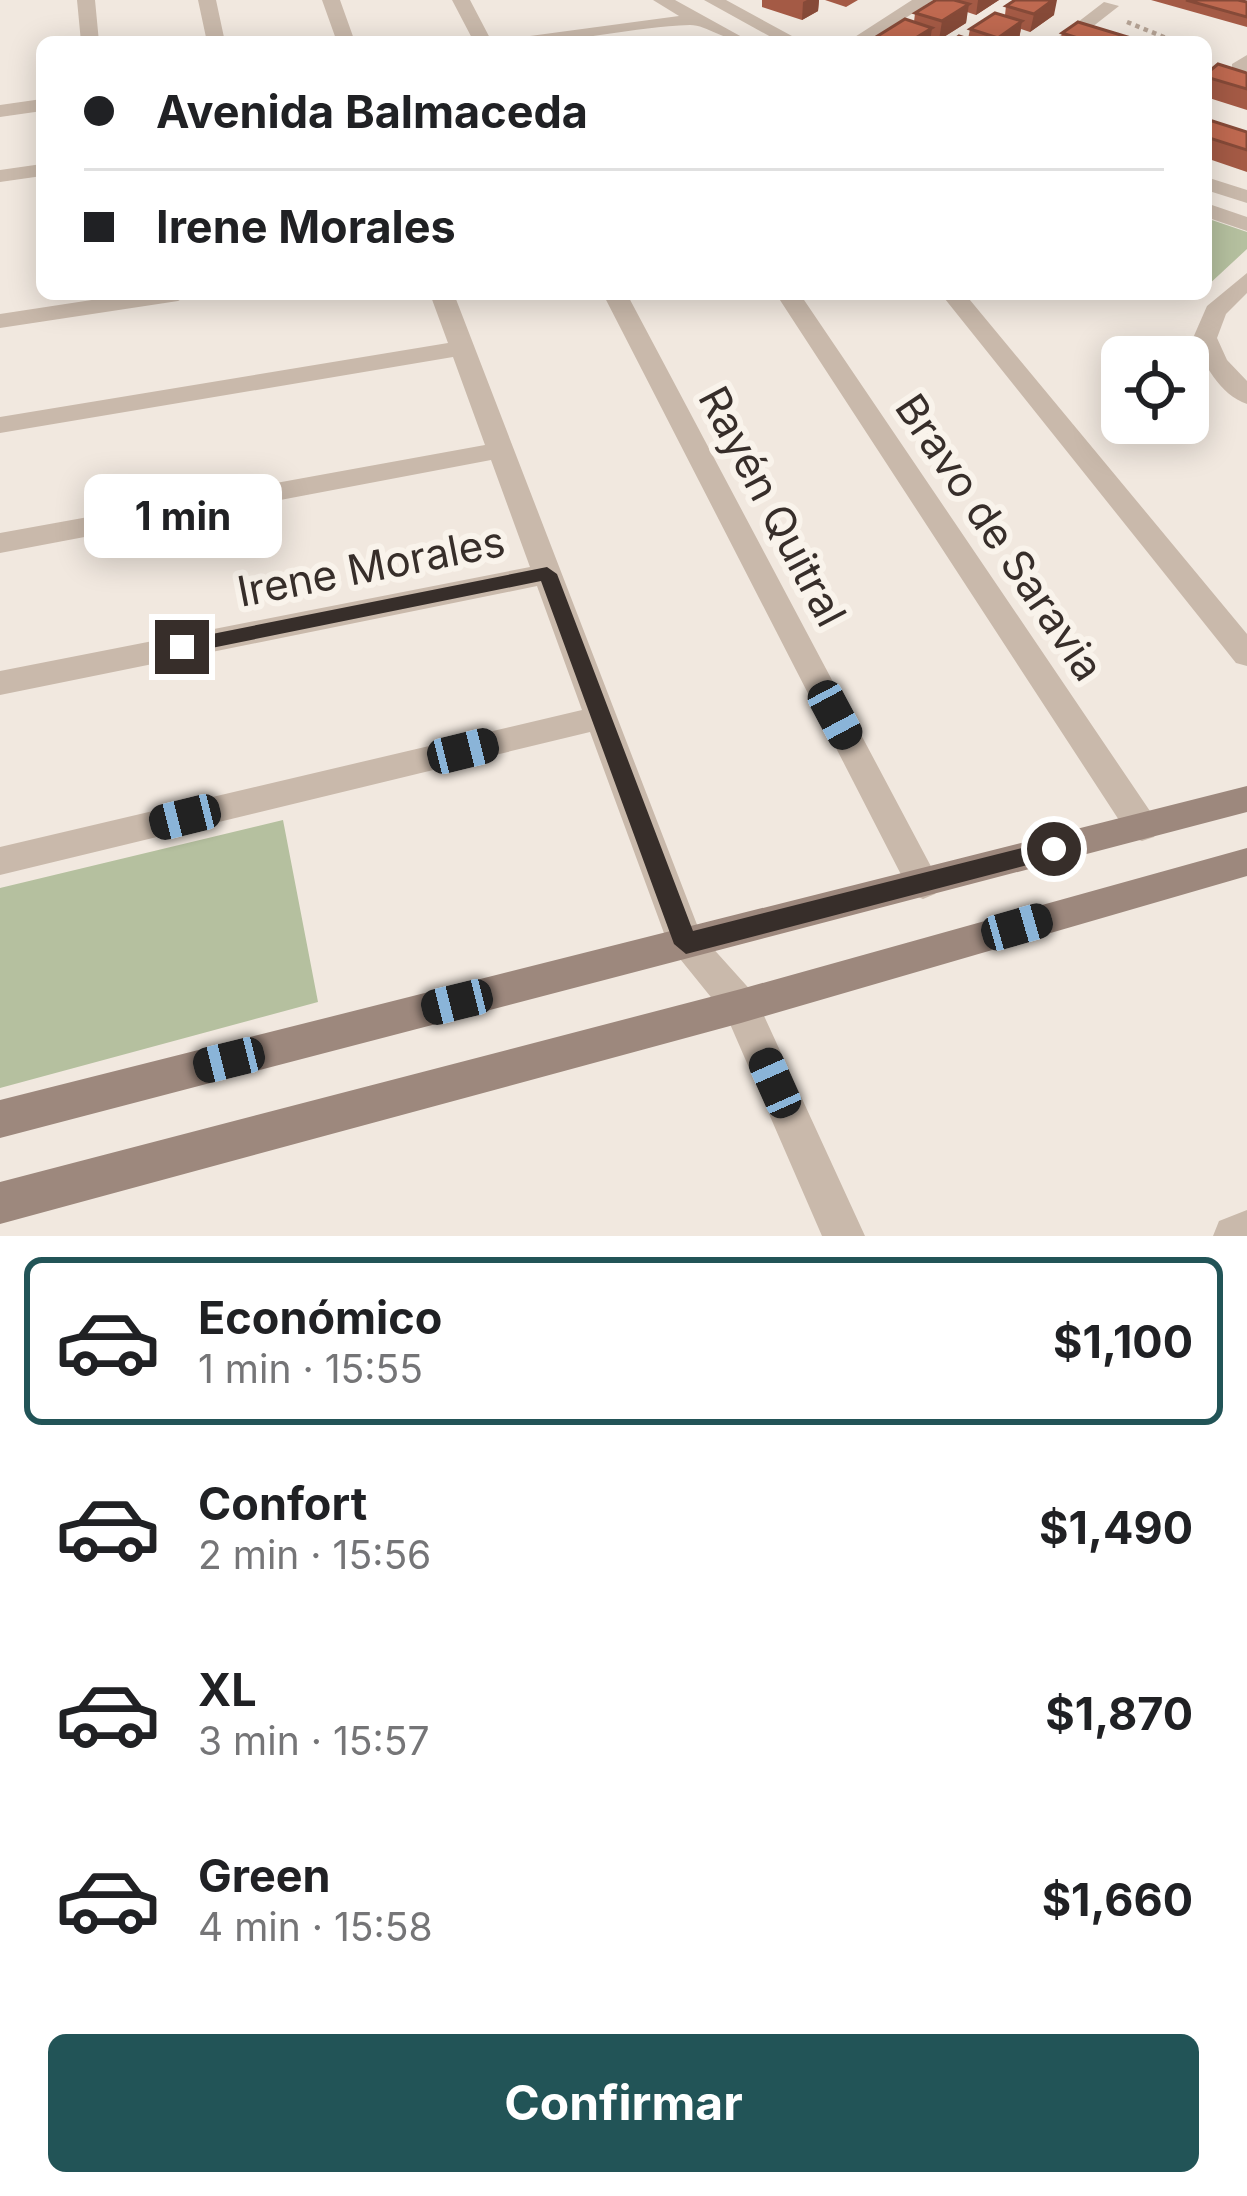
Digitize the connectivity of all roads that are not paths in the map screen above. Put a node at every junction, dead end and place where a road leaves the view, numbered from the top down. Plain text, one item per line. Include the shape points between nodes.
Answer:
1 (86, 0) edge
2 (207, 0) edge
3 (331, 0) edge
4 (461, 0) edge
5 (662, 0) edge
6 (924, 0) edge
7 (1089, 0) edge
8 (717, 1) edge
9 (697, 19) junction
10 (89, 36) edge
11 (215, 36) edge
12 (344, 36) edge
13 (480, 36) edge
14 (574, 36) edge
15 (730, 36) edge
16 (783, 36) edge
17 (866, 36) edge
18 (1069, 36) edge
19 (36, 106) edge
20 (0, 111) edge
21 (36, 171) edge
22 (0, 176) edge
23 (1212, 185) edge
24 (1247, 197) edge
25 (1212, 212) edge
26 (1247, 224) edge
27 (1247, 280) edge
28 (110, 300) edge
29 (444, 300) edge
30 (618, 300) edge
31 (792, 300) edge
32 (958, 300) edge
33 (0, 321) edge
34 (463, 349) junction
35 (1247, 396) edge
36 (0, 425) edge
37 (501, 451) junction
38 (0, 543) edge
39 (547, 574) junction
40 (1247, 655) edge
41 (0, 683) edge
42 (602, 717) junction
43 (1247, 799) edge
44 (1142, 826) junction
45 (0, 861) edge
46 (1247, 862) edge
47 (923, 884) junction
48 (686, 944) junction
49 (741, 1006) junction
50 (0, 1119) edge
51 (0, 1203) edge
52 (1247, 1231) edge
53 (844, 1236) edge
54 (1234, 1236) edge

1 - 10 street
2 - 11 street
3 - 12 street
4 - 13 street
5 - 9 street
6 - 17 street
7 - 18 street via 1110,6
8 - 16 street
9 - 14 street
9 - 15 street
19 - 20 street
21 - 22 street
23 - 24 street
25 - 26 street
27 - 35 street via 1215,311 1205,338
28 - 33 street
29 - 34 street
30 - 47 street, Rayén Quitral
31 - 44 street, Bravo de Saravia
32 - 40 street
34 - 36 street
34 - 37 street
37 - 38 street
37 - 39 street
39 - 41 street, Irene Morales
39 - 42 street
42 - 45 street
42 - 48 street
43 - 44 street
44 - 47 street
46 - 49 street
47 - 48 street
48 - 49 street
48 - 50 street
49 - 51 street
49 - 53 street
52 - 54 street

